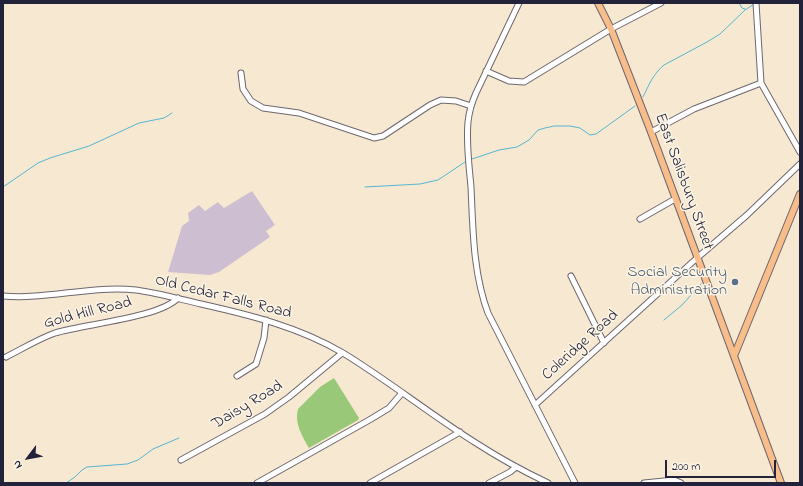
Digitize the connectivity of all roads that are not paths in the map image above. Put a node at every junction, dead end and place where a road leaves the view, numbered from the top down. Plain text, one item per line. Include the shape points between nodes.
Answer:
1 (519, 3) edge
2 (598, 3) edge
3 (662, 3) edge
4 (756, 3) edge
5 (611, 29) junction
6 (486, 71) junction
7 (241, 73) dead end
8 (761, 83) junction
9 (471, 106) junction
10 (651, 132) junction
11 (800, 152) edge
12 (800, 164) edge
13 (800, 194) edge
14 (675, 198) junction
15 (640, 219) dead end
16 (697, 258) junction
17 (571, 276) dead end
18 (3, 296) edge
19 (178, 298) junction
20 (266, 320) junction
21 (604, 343) junction
22 (342, 353) junction
23 (734, 356) junction
24 (6, 357) dead end
25 (237, 376) dead end
26 (402, 393) junction
27 (535, 405) junction
28 (460, 432) junction
29 (181, 460) dead end
30 (516, 467) junction
31 (379, 481) edge
32 (257, 483) edge
33 (370, 483) edge
34 (489, 483) edge
35 (548, 483) edge
36 (575, 483) edge
37 (644, 483) edge
38 (681, 483) edge
39 (781, 483) edge

1 - 6 street
2 - 5 main road, East Salisbury Street
3 - 5 street
4 - 8 street
5 - 6 street via 524,82 508,81
5 - 10 main road, East Salisbury Street
6 - 9 street
7 - 9 street via 243,89 251,101 263,108 299,114 374,138 384,136 441,100
8 - 10 street via 694,109
8 - 11 street
9 - 27 street via 468,143 479,284 492,322
10 - 14 main road, East Salisbury Street
12 - 16 street, Coleridge Road
13 - 23 main road
14 - 15 street
14 - 16 main road, East Salisbury Street
16 - 21 street, Coleridge Road
16 - 23 main road, East Salisbury Street
17 - 21 street
18 - 19 street, Old Cedar Falls Road via 40,297 112,289 136,290
19 - 20 street, Old Cedar Falls Road
19 - 24 street, Gold Hill Road via 147,313 55,333
20 - 22 street, Old Cedar Falls Road via 300,332
20 - 25 street via 264,338 256,364
21 - 27 street, Coleridge Road
22 - 26 street, Old Cedar Falls Road
22 - 29 street, Daisy Road via 265,414
23 - 39 main road, East Salisbury Street
26 - 28 street, Old Cedar Falls Road
26 - 32 street via 389,408
27 - 36 street
28 - 30 street, Old Cedar Falls Road
28 - 31 street
30 - 34 street
30 - 35 street, Old Cedar Falls Road
31 - 33 street
37 - 38 street via 674,480

